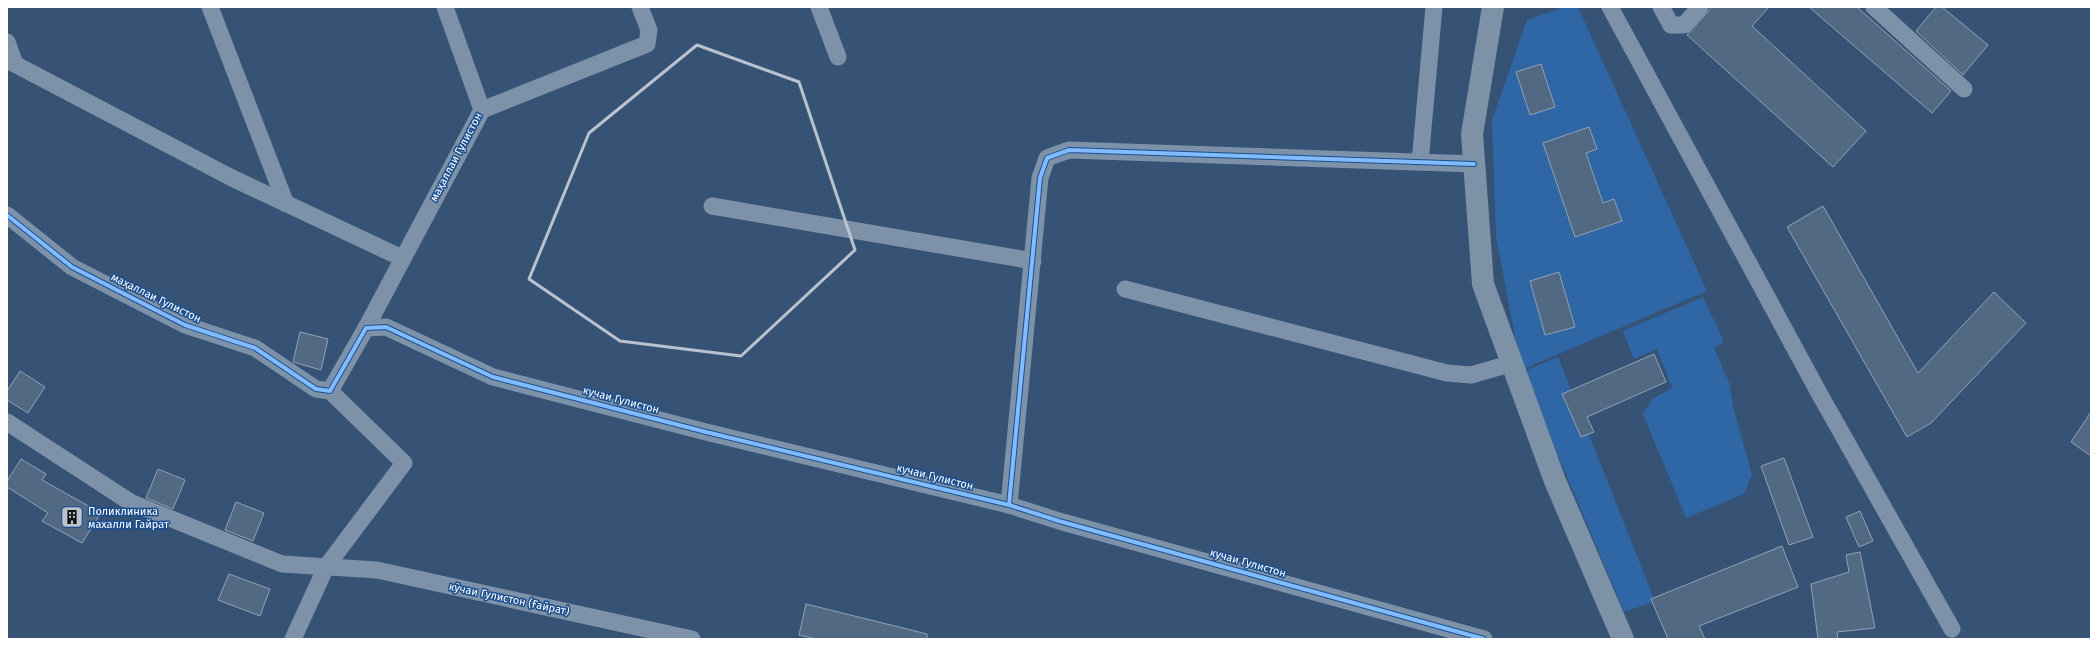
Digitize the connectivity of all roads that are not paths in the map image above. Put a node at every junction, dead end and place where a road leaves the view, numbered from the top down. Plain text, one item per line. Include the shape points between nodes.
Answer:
1 (210, 7) edge
2 (445, 7) edge
3 (640, 7) edge
4 (819, 7) edge
5 (1434, 7) edge
6 (1493, 7) edge
7 (1610, 7) edge
8 (1661, 7) edge
9 (1700, 7) edge
10 (1874, 7) edge
11 (7, 42) edge
12 (838, 57) dead end
13 (11, 62) edge
14 (1964, 89) dead end
15 (482, 110) junction
16 (1420, 162) junction
17 (1474, 164) junction
18 (286, 204) junction
19 (712, 206) dead end
20 (7, 215) edge
21 (402, 258) junction
22 (1032, 261) junction
23 (1125, 289) dead end
24 (366, 328) junction
25 (1513, 363) junction
26 (330, 391) junction
27 (7, 422) edge
28 (1009, 505) junction
29 (326, 567) junction
30 (1952, 629) dead end
31 (293, 639) edge
32 (692, 639) edge
33 (1484, 639) edge
34 (1623, 639) edge

1 - 18 street
2 - 15 street, маҳаллаи Гулистон
3 - 15 street via 649,30 647,44
4 - 12 street
5 - 16 street
6 - 17 highway via 1472,134
7 - 30 street via 1819,393
8 - 9 street via 1671,25 1684,25
10 - 14 street
11 - 13 street
13 - 18 street
15 - 21 street, маҳаллаи Гулистон
16 - 17 street
16 - 22 street via 1069,150 1047,158 1040,178
17 - 25 highway via 1483,284
18 - 21 street
19 - 22 street
20 - 26 street, маҳаллаи Гулистон via 72,267 185,325 255,348 316,389
21 - 24 street, маҳаллаи Гулистон
22 - 28 street
23 - 25 street via 1447,372 1471,376
24 - 26 street, маҳаллаи Гулистон
24 - 28 street, кучаи Гулистон via 386,327 493,376 699,430
25 - 34 highway via 1555,481
26 - 29 street, маҳаллаи Гулистон via 404,463
27 - 29 street via 130,502 282,564
28 - 33 street, кучаи Гулистон
29 - 31 street
29 - 32 street, кӯчаи Гулистон (Ғайрат) via 377,570

